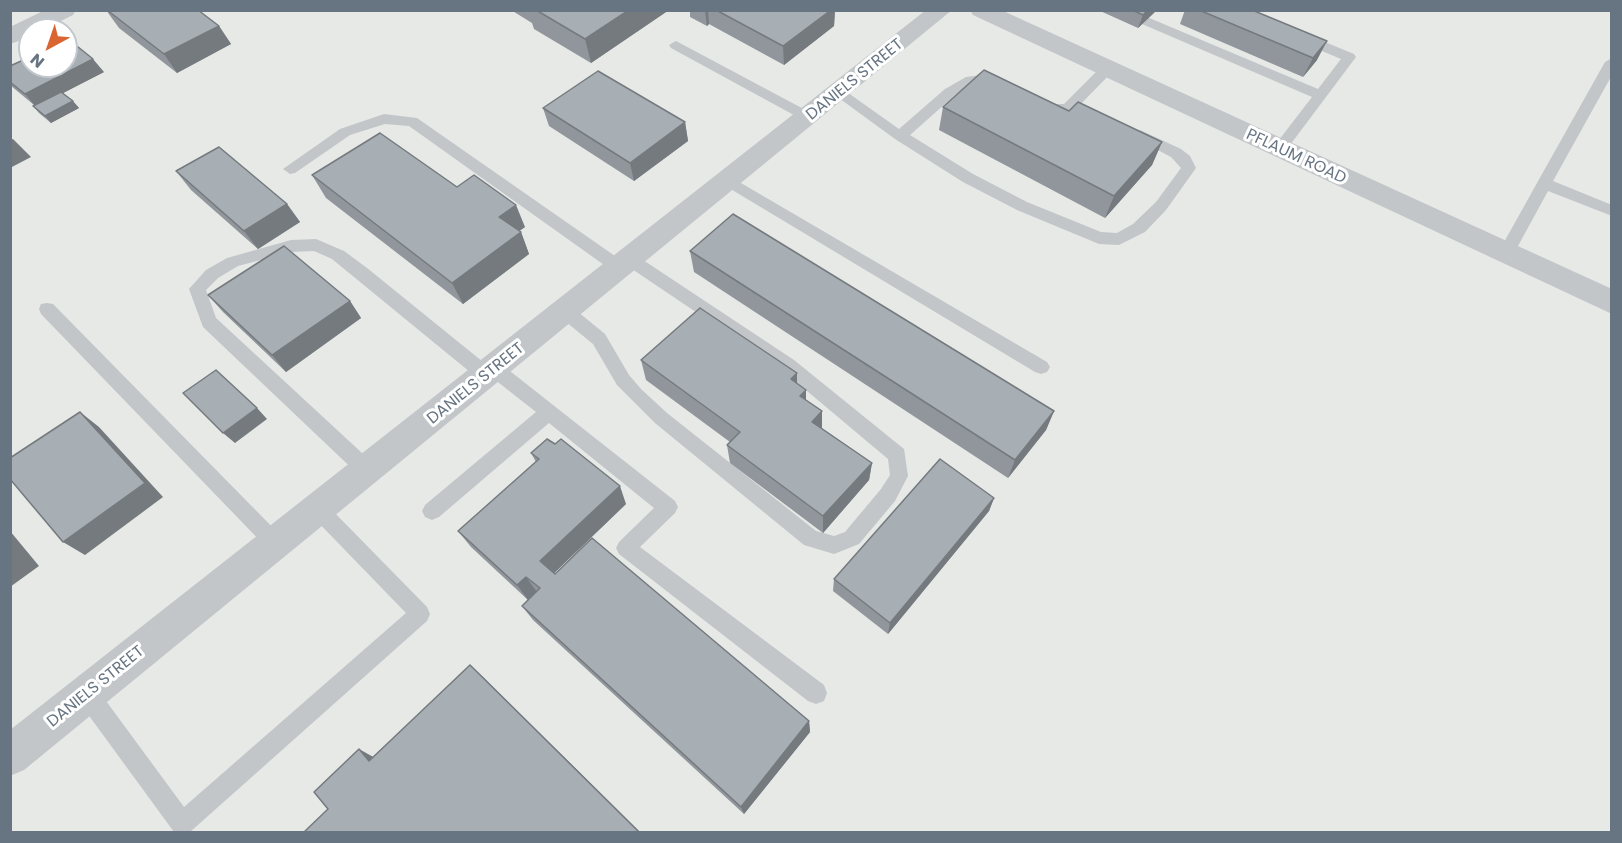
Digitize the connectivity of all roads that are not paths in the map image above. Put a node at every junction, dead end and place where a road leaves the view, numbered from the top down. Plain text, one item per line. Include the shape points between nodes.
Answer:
1 (16, 10) edge
2 (65, 10) edge
3 (941, 10) edge
4 (981, 10) edge
5 (33, 18) edge
6 (49, 18) edge
7 (1147, 21) edge
8 (1287, 31) edge
9 (1312, 42) junction
10 (676, 45) dead end
11 (1301, 53) edge
12 (1611, 62) edge
13 (1107, 69) junction
14 (1006, 88) edge
15 (839, 93) junction
16 (1321, 95) junction
17 (1025, 96) edge
18 (808, 117) junction
19 (1125, 128) edge
20 (900, 136) junction
21 (1280, 149) junction
22 (290, 169) dead end
23 (729, 181) junction
24 (1544, 183) junction
25 (1611, 211) edge
26 (1506, 253) junction
27 (626, 264) junction
28 (1611, 302) edge
29 (47, 309) dead end
30 (566, 312) junction
31 (1041, 367) dead end
32 (491, 373) junction
33 (549, 412) junction
34 (368, 471) junction
35 (319, 510) junction
36 (432, 512) dead end
37 (276, 544) junction
38 (816, 693) dead end
39 (87, 694) junction
40 (10, 756) edge

1 - 5 street
2 - 6 street
3 - 15 street, DANIELS STREET
4 - 13 street, PFLAUM ROAD
7 - 16 lane via 1260,63
8 - 9 lane
9 - 11 lane
9 - 16 lane via 1349,57
10 - 18 lane
12 - 24 lane
13 - 17 lane via 1080,107 1054,109
13 - 21 street, PFLAUM ROAD
14 - 20 lane via 981,79 971,80 950,92
15 - 18 street, DANIELS STREET
15 - 20 lane
16 - 21 lane
18 - 23 street, DANIELS STREET
19 - 20 lane via 1176,153 1189,168 1161,206 1139,228 1119,239 1099,238 1022,206
21 - 26 street, PFLAUM ROAD
22 - 27 lane via 345,132 384,118 412,121
23 - 27 street, DANIELS STREET
23 - 31 lane
24 - 25 lane
24 - 26 lane
26 - 28 street, PFLAUM ROAD
27 - 30 street, DANIELS STREET
27 - 30 lane via 788,364 897,454 899,476 852,538 834,545 811,539 660,418 623,380 599,339
29 - 37 lane
30 - 32 street, DANIELS STREET
32 - 33 lane
32 - 34 street, DANIELS STREET
32 - 34 lane via 338,255 316,245 260,254 212,274 197,289 209,322
33 - 36 lane
33 - 38 lane via 668,507 626,548
34 - 35 street, DANIELS STREET
35 - 37 street, DANIELS STREET
35 - 39 lane via 420,614 182,824
37 - 39 street, DANIELS STREET
39 - 40 street, DANIELS STREET

